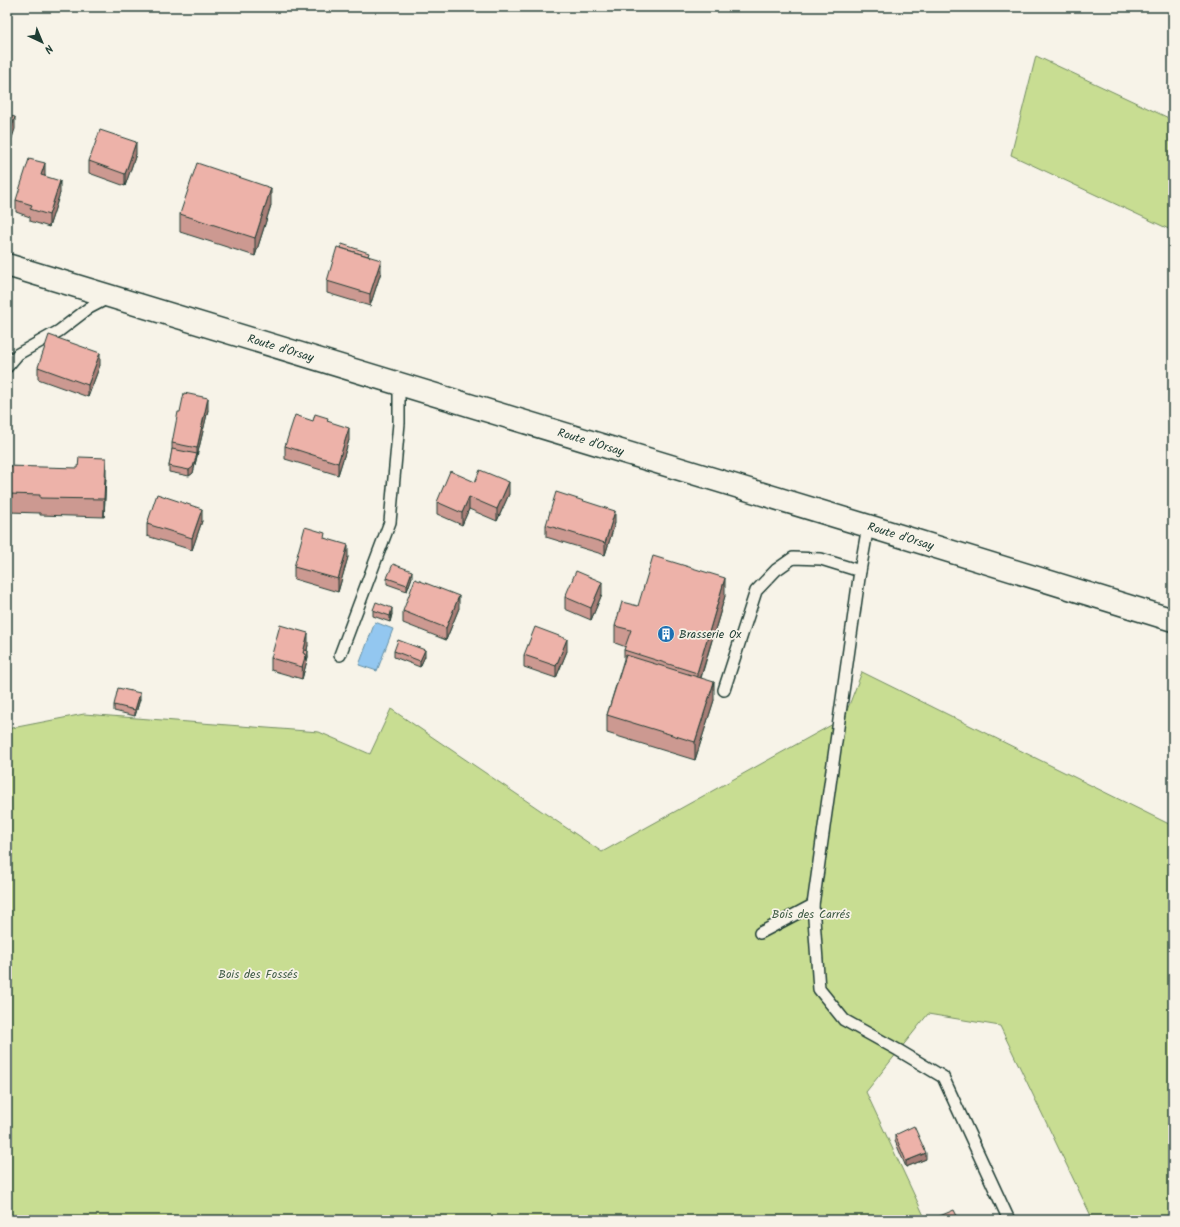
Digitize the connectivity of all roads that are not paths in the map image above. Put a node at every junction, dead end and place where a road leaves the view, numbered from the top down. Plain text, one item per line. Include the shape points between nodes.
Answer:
1 (7, 265) edge
2 (110, 296) junction
3 (7, 367) edge
4 (399, 384) junction
5 (868, 526) junction
6 (860, 571) junction
7 (1173, 620) edge
8 (340, 655) dead end
9 (724, 690) dead end
10 (814, 905) junction
11 (760, 933) dead end
12 (1009, 1220) edge

1 - 2 main road, Route d'Orsay
2 - 3 lane via 59,331 18,354
2 - 4 main road, Route d'Orsay
4 - 5 main road, Route d'Orsay
4 - 8 lane via 399,423 390,522
5 - 6 lane
5 - 7 main road, Route d'Orsay
6 - 9 lane via 821,560 793,558 776,570 756,591
6 - 10 lane
10 - 11 lane
10 - 12 lane via 819,989 844,1020 943,1077

